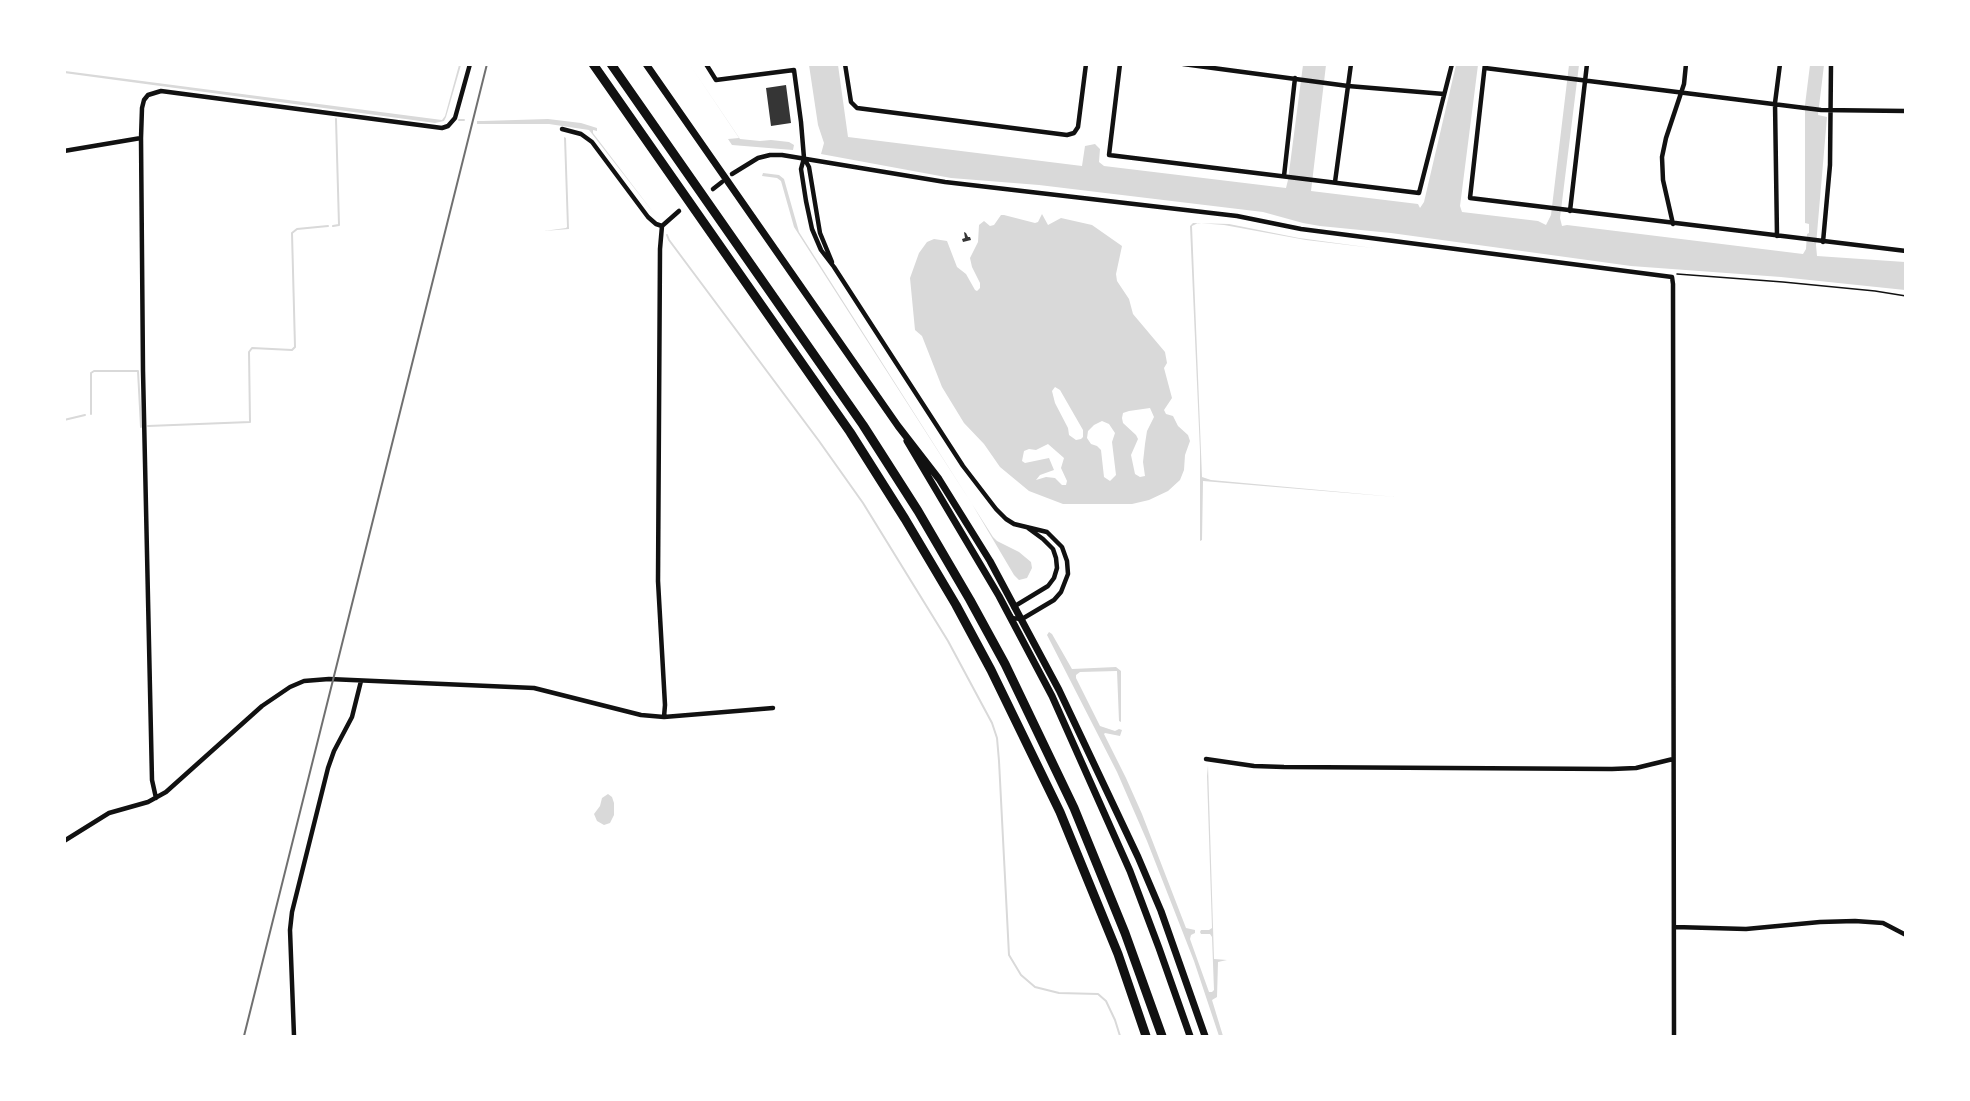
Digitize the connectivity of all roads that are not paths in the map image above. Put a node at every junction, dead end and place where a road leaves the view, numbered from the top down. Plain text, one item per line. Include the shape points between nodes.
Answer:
1 (470, 64) edge
2 (593, 64) edge
3 (610, 64) edge
4 (646, 64) edge
5 (706, 64) edge
6 (845, 64) edge
7 (1086, 64) edge
8 (1120, 64) edge
9 (1183, 64) edge
10 (1351, 64) edge
11 (1452, 64) edge
12 (1587, 64) edge
13 (1686, 64) edge
14 (1780, 64) edge
15 (1831, 64) edge
16 (1485, 66) edge
17 (1298, 79) junction
18 (1582, 80) junction
19 (1348, 86) junction
20 (1682, 92) junction
21 (1444, 94) junction
22 (1775, 103) junction
23 (1830, 110) junction
24 (1905, 111) edge
25 (562, 129) dead end
26 (141, 138) junction
27 (64, 151) edge
28 (804, 158) junction
29 (732, 174) dead end
30 (1284, 176) junction
31 (722, 182) dead end
32 (1335, 182) junction
33 (712, 189) dead end
34 (680, 211) dead end
35 (1570, 211) junction
36 (1673, 224) junction
37 (662, 226) junction
38 (1777, 236) junction
39 (1824, 242) junction
40 (1905, 251) edge
41 (898, 426) junction
42 (1028, 528) junction
43 (1015, 606) junction
44 (1010, 618) junction
45 (1022, 619) junction
46 (361, 681) junction
47 (772, 708) dead end
48 (664, 717) junction
49 (1206, 759) dead end
50 (1673, 759) junction
51 (156, 798) junction
52 (64, 841) edge
53 (1675, 927) junction
54 (1905, 935) edge
55 (294, 1036) edge
56 (1146, 1036) edge
57 (1162, 1036) edge
58 (1190, 1036) edge
59 (1205, 1036) edge
60 (1674, 1036) edge

1 - 26 street via 456,114 446,127 161,92 148,95 142,104
2 - 56 highway via 850,432 956,606 992,670 1060,812 1118,954
3 - 57 highway via 863,425 970,600 1074,808
4 - 41 main road
5 - 28 street via 716,80 794,70
6 - 7 street via 851,102 857,108 1067,135 1078,127
8 - 30 street via 1109,154
9 - 17 street
10 - 19 street
11 - 21 street
12 - 18 street
13 - 20 street
14 - 22 street
15 - 23 street
16 - 18 street
16 - 35 street via 1470,198
17 - 19 street
17 - 30 street
18 - 20 street
18 - 35 street
19 - 21 street
19 - 32 street
20 - 22 street
20 - 36 street via 1662,157
21 - 32 street via 1419,193
22 - 23 street
22 - 38 street
23 - 24 street
23 - 39 street
25 - 37 street via 592,142 648,217
26 - 27 street
26 - 51 street via 151,756
28 - 29 street via 765,156
28 - 42 street via 801,169 810,225 819,246 978,486 1006,519
28 - 50 street via 945,182 1237,216 1301,229 1672,277
30 - 32 street
31 - 33 street
34 - 37 street
35 - 36 street
36 - 38 street
37 - 48 street via 658,581
38 - 39 street
39 - 40 street
41 - 43 main road via 959,509
41 - 44 main road
42 - 43 street via 1053,549 1057,568 1048,586
42 - 45 street via 1038,528 1058,541 1068,574 1054,600
43 - 44 street
43 - 45 main road
44 - 45 street
44 - 58 main road via 1052,696 1107,816
45 - 59 main road via 1138,857
46 - 48 street via 534,688 641,715
46 - 51 street via 304,681 290,687 262,706
46 - 55 street via 352,717 328,768 293,903 290,930
47 - 48 street
49 - 50 street via 1284,767 1612,769
50 - 53 street
51 - 52 street via 109,813
53 - 54 street via 1746,929 1855,921 1883,923
53 - 60 street

